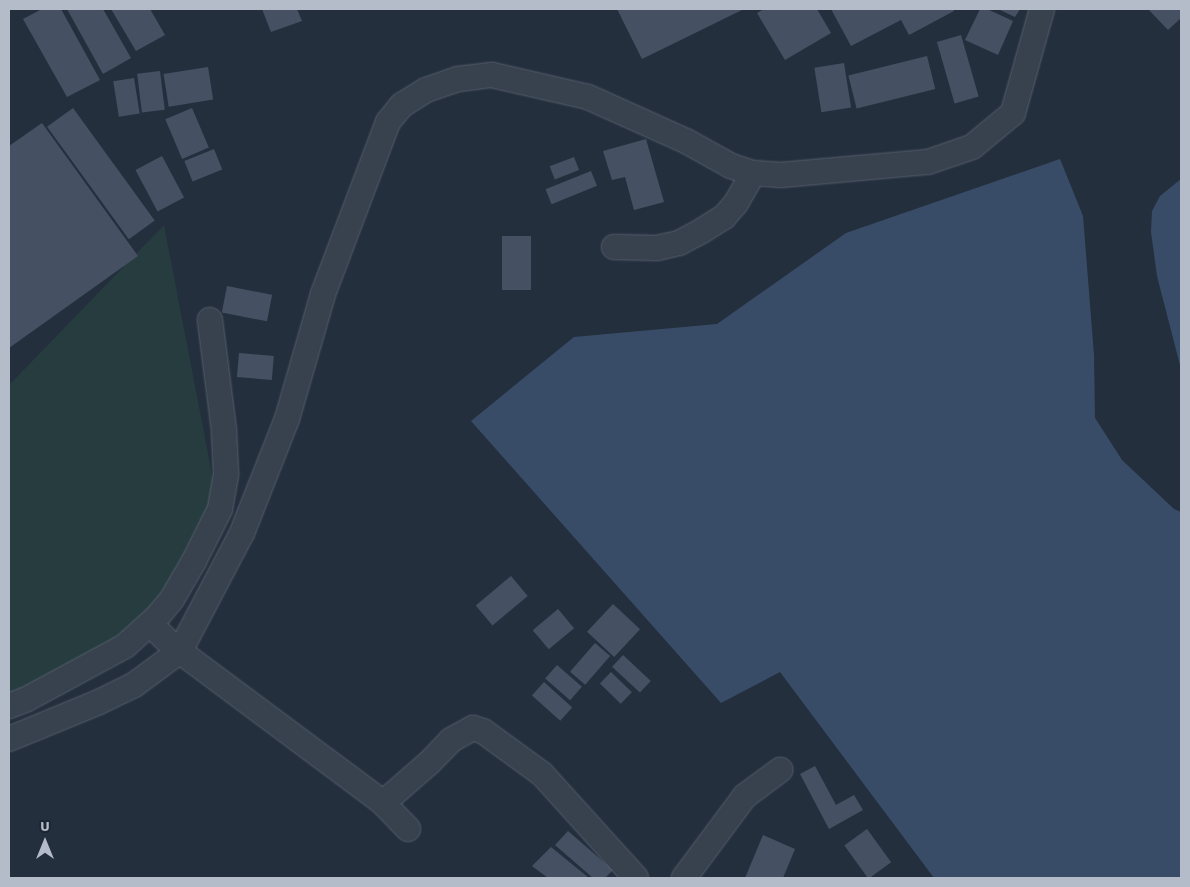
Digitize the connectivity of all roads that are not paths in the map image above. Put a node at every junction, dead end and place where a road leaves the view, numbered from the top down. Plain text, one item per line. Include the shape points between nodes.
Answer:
1 (1042, 9) edge
2 (753, 173) junction
3 (614, 247) dead end
4 (210, 320) dead end
5 (151, 625) junction
6 (177, 649) junction
7 (9, 706) edge
8 (9, 739) edge
9 (780, 770) dead end
10 (383, 803) junction
11 (408, 829) dead end
12 (636, 878) edge
13 (684, 878) edge

1 - 2 street via 1013,112 972,147 928,162 782,175
2 - 3 street via 730,210 704,230 679,243 656,248
2 - 6 street via 731,166 686,141 588,97 492,75 458,79 426,90 402,105 388,122 323,294 287,420 242,533
4 - 5 street via 224,430 224,489 220,509 194,560 172,599
5 - 6 street
5 - 7 street via 125,646
6 - 8 street via 134,684
6 - 10 street
9 - 13 street via 745,796
10 - 11 street
10 - 12 street via 450,740 473,728 483,731 542,774

